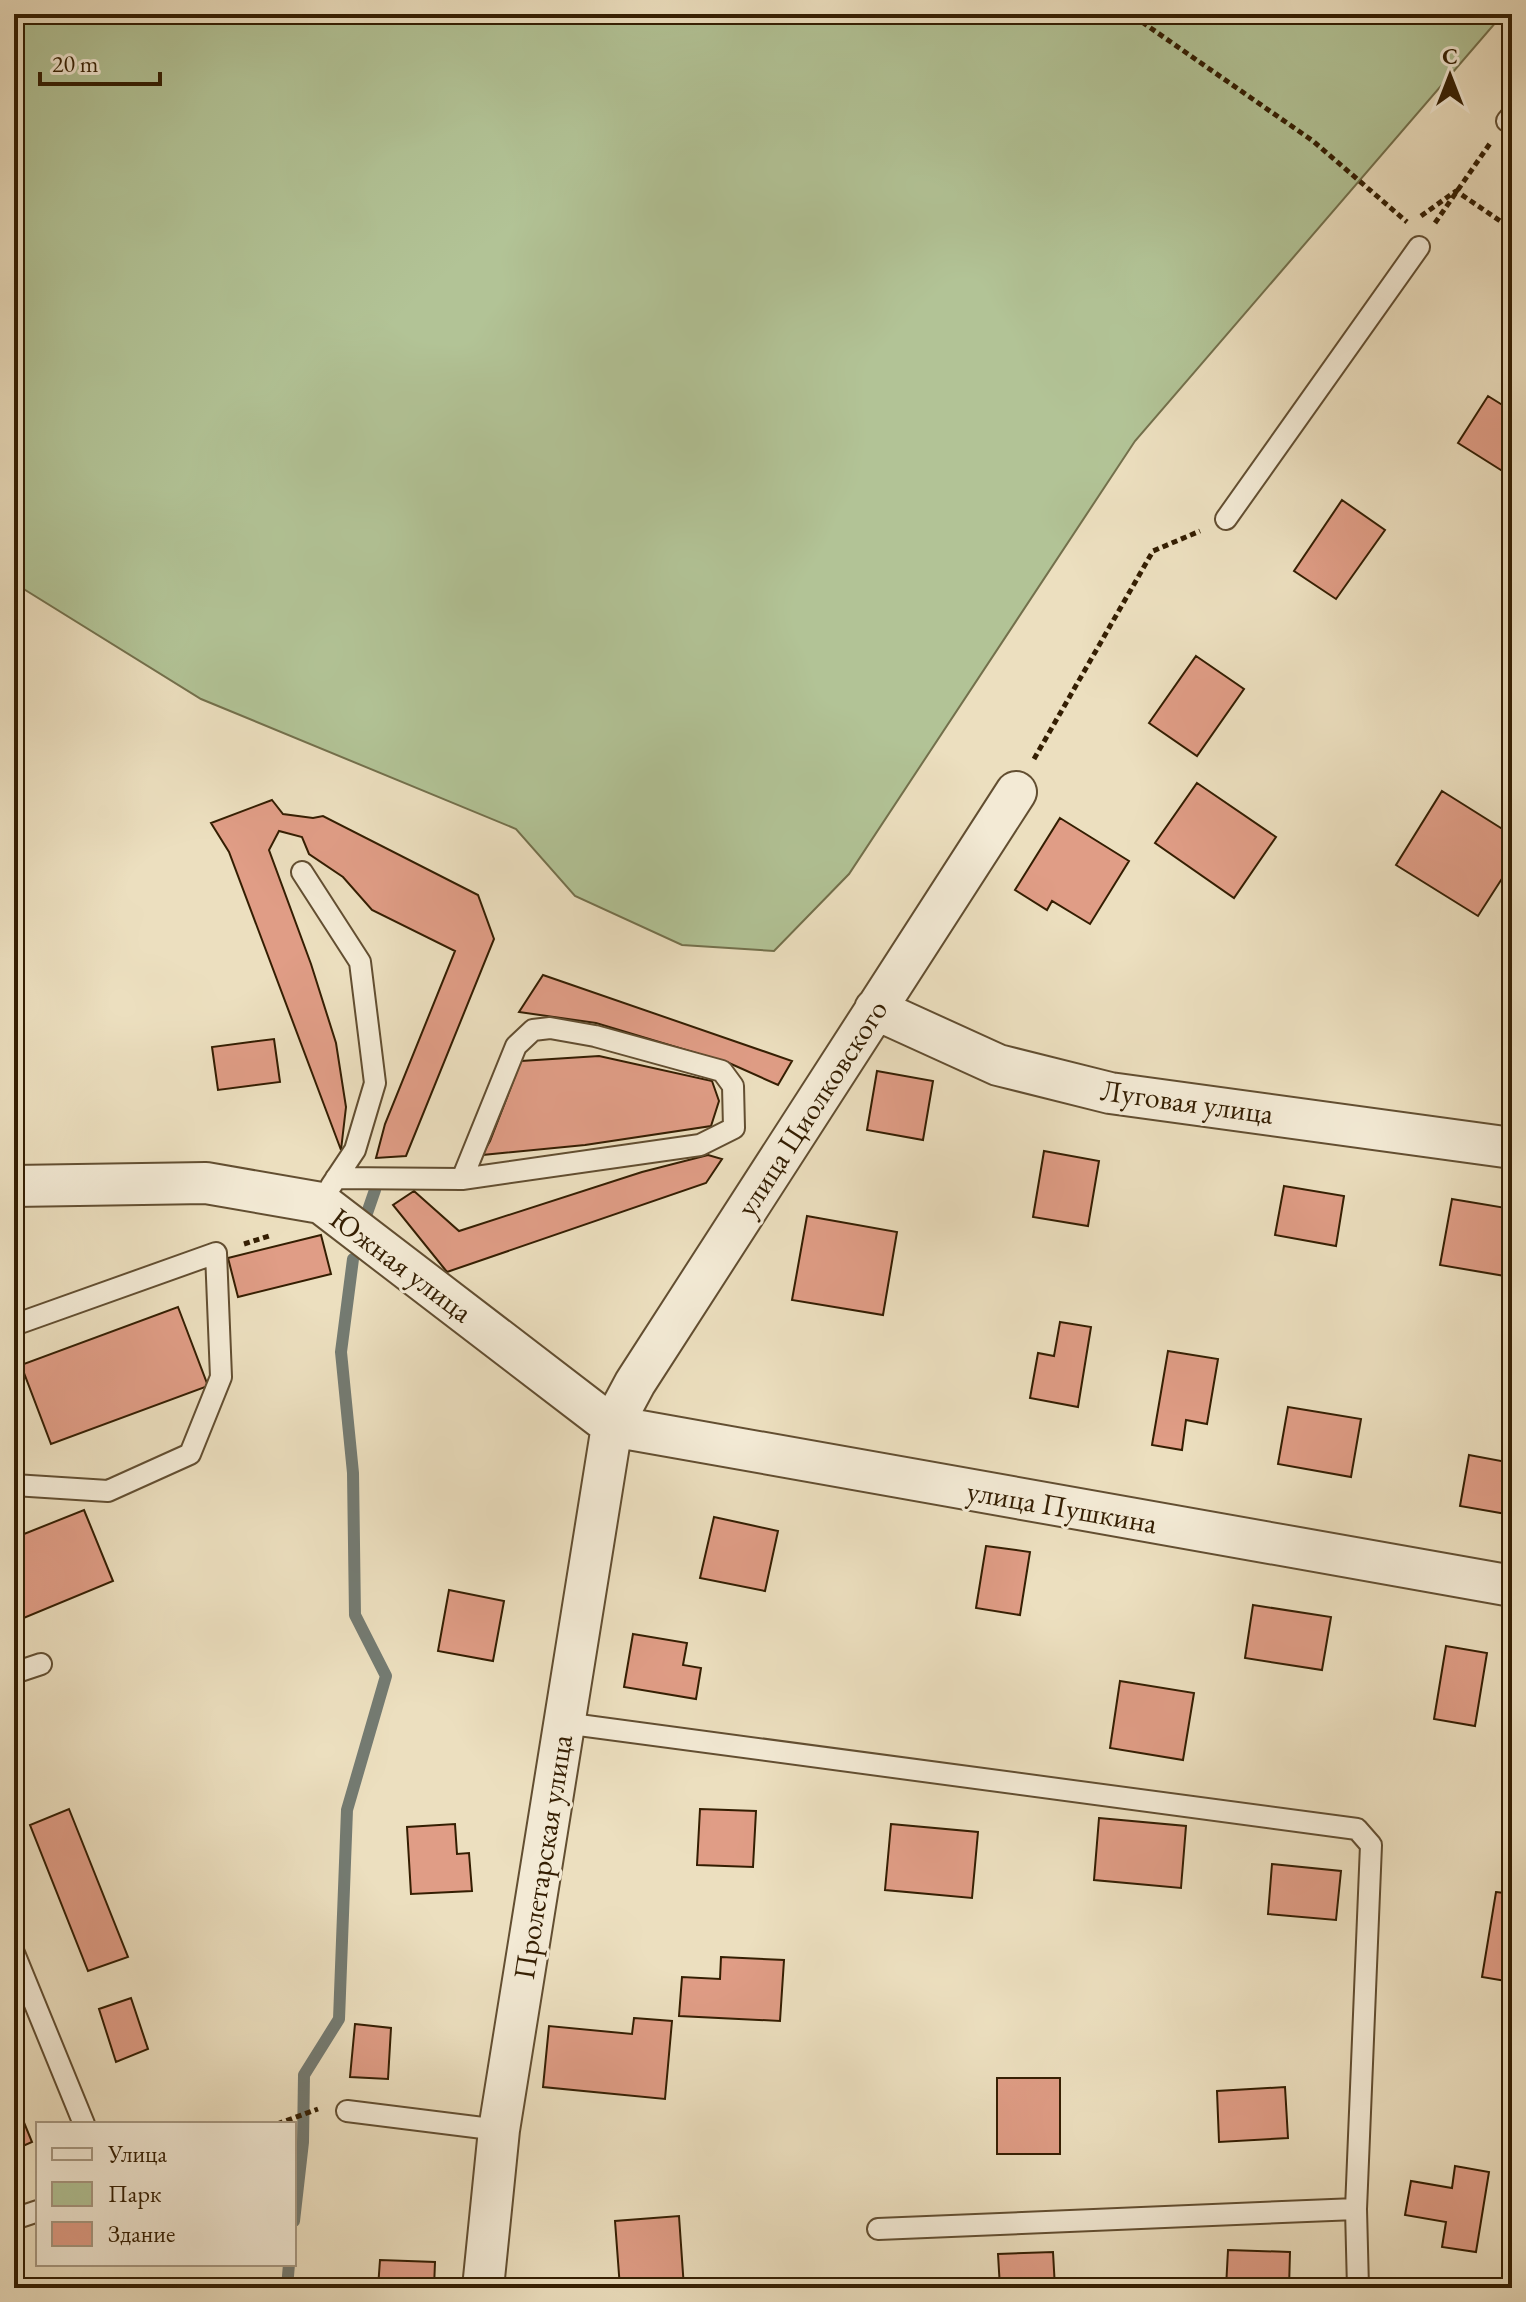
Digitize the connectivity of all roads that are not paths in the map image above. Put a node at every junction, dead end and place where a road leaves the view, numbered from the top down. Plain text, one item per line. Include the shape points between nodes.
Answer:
1 (1419, 247) road end
2 (1226, 519) road end
3 (1016, 792) road end
4 (302, 872) dead end
5 (875, 1009) junction
6 (1512, 1148) edge
7 (462, 1179) junction
8 (14, 1186) edge
9 (328, 1191) junction
10 (14, 1325) edge
11 (612, 1426) junction
12 (14, 1485) edge
13 (1512, 1586) edge
14 (41, 1664) dead end
15 (14, 1673) edge
16 (564, 1723) junction
17 (14, 1953) edge
18 (347, 2111) dead end
19 (83, 2122) edge
20 (499, 2130) junction
21 (1356, 2209) junction
22 (36, 2212) edge
23 (14, 2219) edge
24 (878, 2229) dead end
25 (483, 2288) edge
26 (1358, 2288) edge

1 - 2 lane
3 - 5 street, улица Циолковского
4 - 9 lane via 360,962 375,1083 355,1150
5 - 6 street, Луговая улица via 998,1065 1110,1093
5 - 11 street, улица Циолковского
7 - 7 lane via 700,1145 734,1128 733,1086 722,1071 595,1036 533,1030 516,1046
7 - 9 lane
8 - 9 street, Южная улица via 206,1183
9 - 11 street, Южная улица
10 - 12 lane via 216,1253 221,1377 190,1454 108,1491
11 - 13 street, улица Пушкина
11 - 16 street, Пролетарская улица
14 - 15 lane
16 - 20 street, Пролетарская улица
16 - 21 lane via 1357,1829 1371,1845
17 - 19 lane
18 - 20 lane
20 - 25 street, Пролетарская улица
21 - 24 lane
21 - 26 lane
22 - 23 lane

